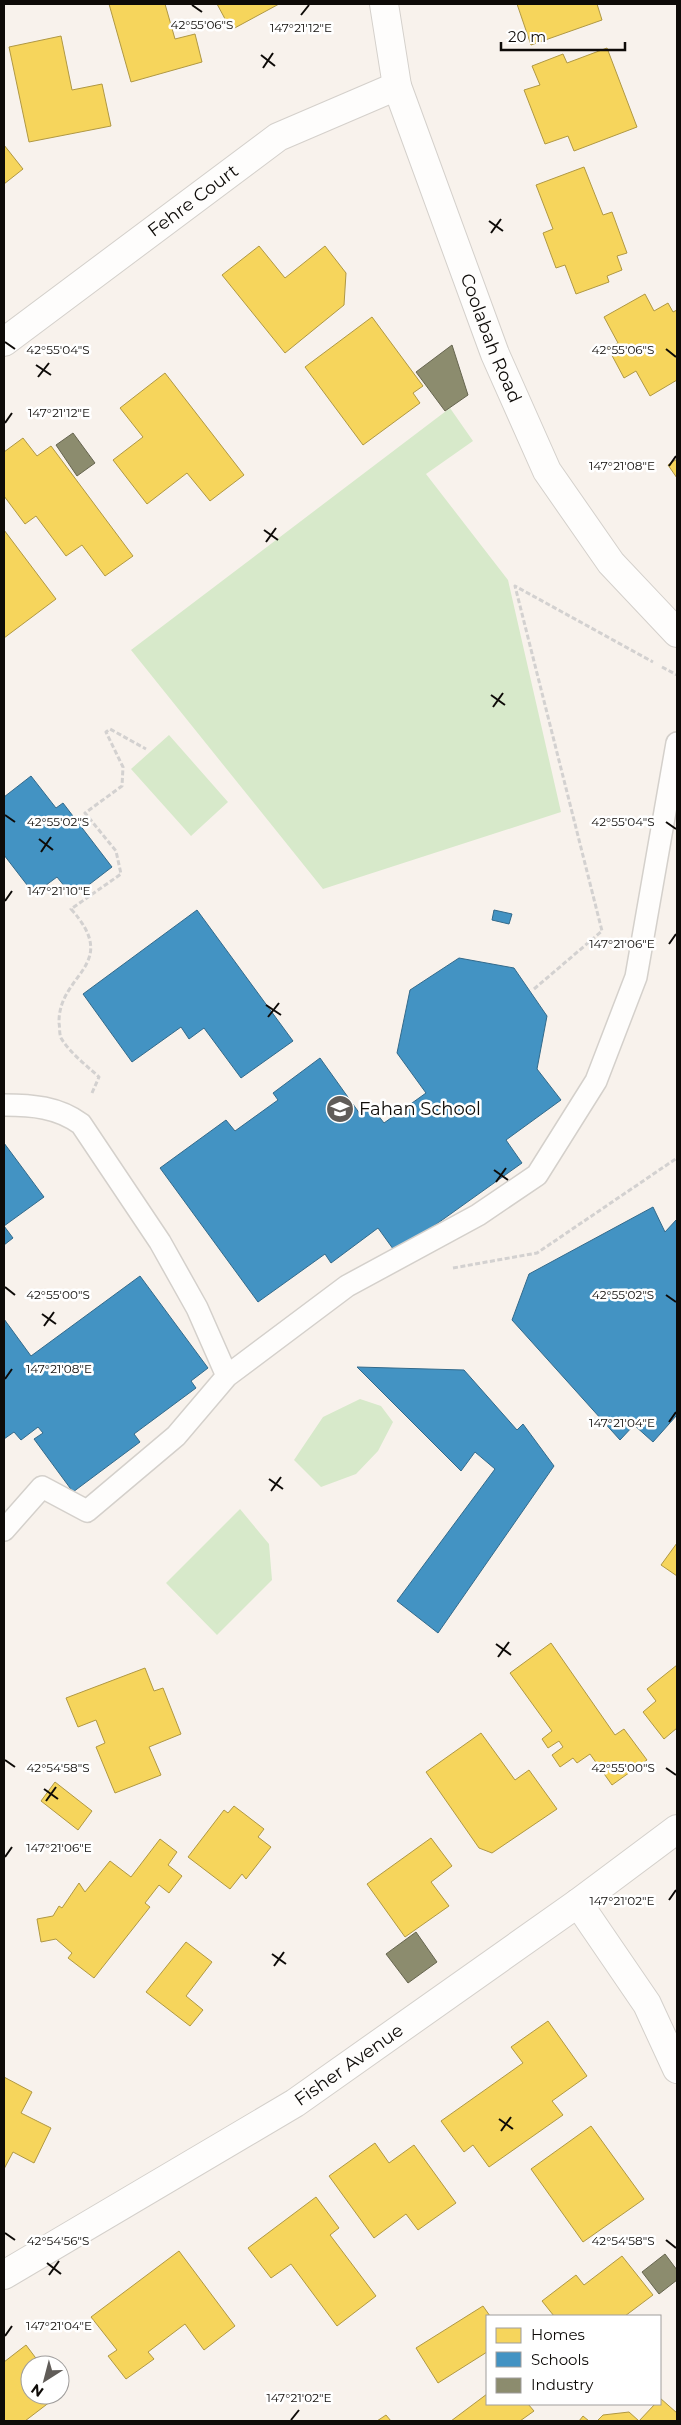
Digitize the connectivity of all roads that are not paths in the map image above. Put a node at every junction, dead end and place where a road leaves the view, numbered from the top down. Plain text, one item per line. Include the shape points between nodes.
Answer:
1 (384, 4) edge
2 (397, 86) junction
3 (4, 342) edge
4 (677, 633) edge
5 (677, 743) edge
6 (4, 1105) edge
7 (227, 1376) junction
8 (4, 1530) edge
9 (677, 1829) edge
10 (578, 1903) junction
11 (677, 2069) edge
12 (4, 2275) edge

1 - 2 street, Coolabah Road
2 - 3 street, Fehre Court via 278,137
2 - 4 street, Coolabah Road via 495,354 547,471 612,563
5 - 7 lane via 636,977 596,1081 537,1175 478,1215 347,1286
6 - 7 lane via 55,1110 81,1124 160,1242 197,1308
7 - 8 lane via 176,1436 87,1511 42,1487
9 - 10 street, Fisher Avenue
10 - 11 street via 647,2004
10 - 12 street, Fisher Avenue via 295,2103

